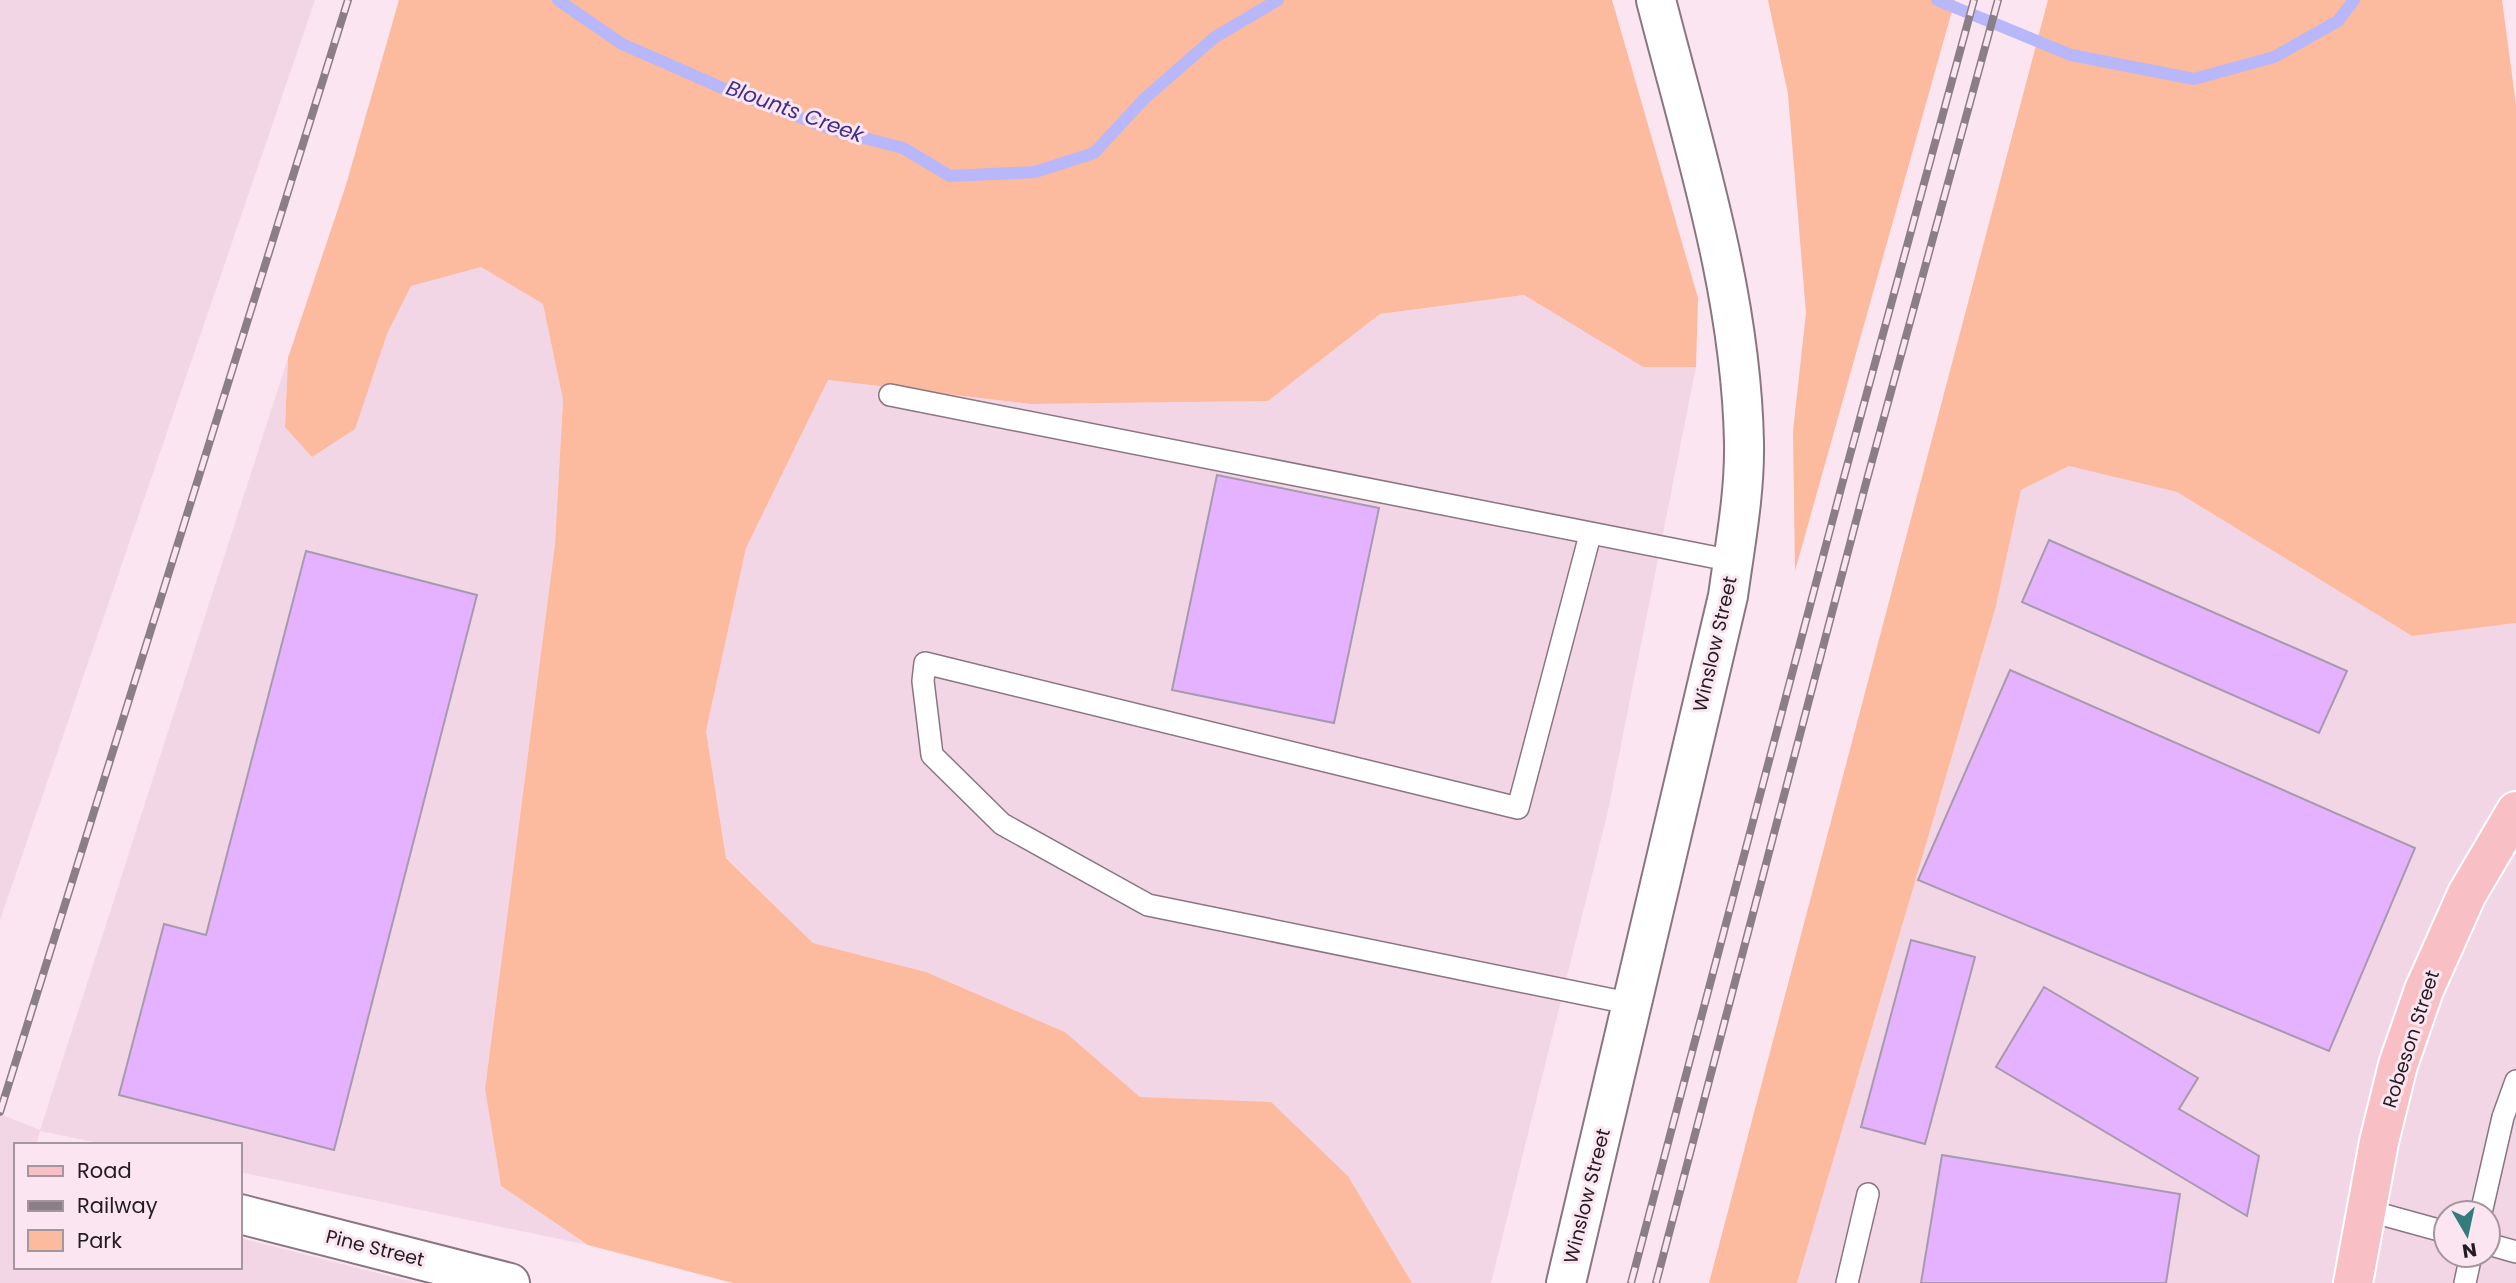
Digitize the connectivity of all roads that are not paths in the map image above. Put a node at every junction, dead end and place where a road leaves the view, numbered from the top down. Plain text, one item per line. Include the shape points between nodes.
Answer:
1 (1656, 0) edge
2 (890, 395) dead end
3 (1590, 535) junction
4 (1733, 561) junction
5 (2516, 811) edge
6 (1633, 1004) junction
7 (2516, 1081) edge
8 (1868, 1194) dead end
9 (2484, 1199) edge
10 (2366, 1210) junction
11 (242, 1215) edge
12 (2432, 1228) edge
13 (510, 1283) edge
14 (1566, 1283) edge
15 (1847, 1283) edge
16 (2353, 1283) edge

1 - 4 street, Winslow Street via 1723,264 1738,355 1744,444
2 - 3 lane
3 - 4 lane
3 - 6 lane via 1518,808 925,663 923,681 932,755 1002,824 1148,905
4 - 6 street, Winslow Street via 1726,608
5 - 10 main road, Robeson Street via 2467,894 2424,990 2398,1065
6 - 14 street, Winslow Street
7 - 9 lane
8 - 15 lane
10 - 12 lane
10 - 16 main road, Robeson Street
11 - 13 street, Pine Street

